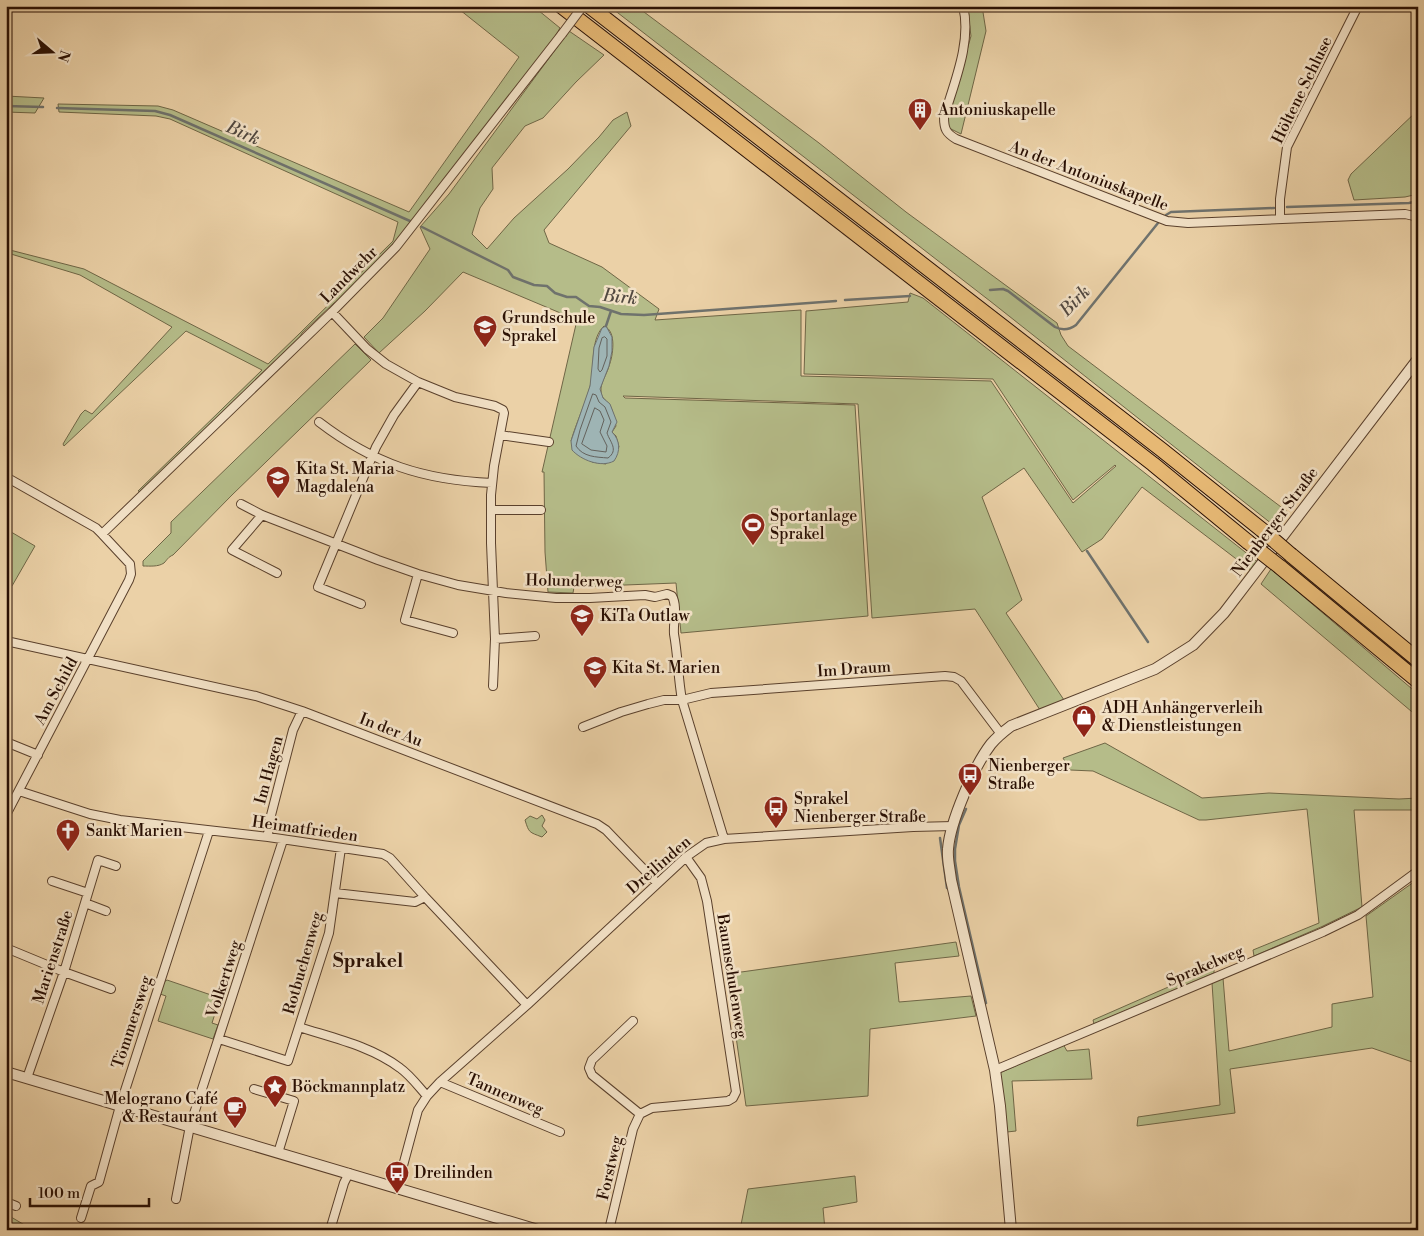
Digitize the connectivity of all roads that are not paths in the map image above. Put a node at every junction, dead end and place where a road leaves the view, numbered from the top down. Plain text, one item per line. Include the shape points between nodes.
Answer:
1 (561, 6) edge
2 (583, 6) edge
3 (589, 6) edge
4 (963, 6) edge
5 (1358, 6) edge
6 (1280, 216) junction
7 (1418, 217) edge
8 (332, 312) junction
9 (1418, 359) edge
10 (418, 382) junction
11 (319, 422) dead end
12 (500, 435) junction
13 (549, 442) dead end
14 (372, 456) junction
15 (6, 477) edge
16 (492, 483) junction
17 (241, 504) dead end
18 (491, 510) junction
19 (541, 510) dead end
20 (262, 515) junction
21 (102, 534) junction
22 (336, 544) junction
23 (277, 573) dead end
24 (418, 574) junction
25 (493, 591) junction
26 (362, 604) dead end
27 (453, 634) dead end
28 (535, 636) dead end
29 (494, 639) junction
30 (6, 641) edge
31 (88, 660) junction
32 (1418, 660) edge
33 (1418, 680) edge
34 (493, 686) dead end
35 (682, 700) junction
36 (302, 711) junction
37 (583, 727) dead end
38 (1001, 734) junction
39 (6, 742) edge
40 (38, 755) junction
41 (19, 791) junction
42 (6, 815) edge
43 (953, 826) junction
44 (209, 831) junction
45 (268, 837) junction
46 (724, 839) junction
47 (283, 840) junction
48 (341, 848) junction
49 (686, 857) junction
50 (116, 866) dead end
51 (1418, 871) edge
52 (52, 881) dead end
53 (657, 883) junction
54 (88, 893) junction
55 (335, 893) junction
56 (425, 897) junction
57 (85, 903) junction
58 (106, 911) dead end
59 (6, 948) edge
60 (64, 972) junction
61 (111, 988) dead end
62 (527, 1004) junction
63 (633, 1021) dead end
64 (299, 1027) junction
65 (219, 1039) junction
66 (995, 1070) junction
67 (6, 1072) edge
68 (27, 1078) junction
69 (440, 1082) junction
70 (254, 1089) dead end
71 (427, 1096) junction
72 (120, 1106) junction
73 (640, 1114) junction
74 (190, 1126) junction
75 (560, 1132) dead end
76 (278, 1153) junction
77 (349, 1173) junction
78 (397, 1188) junction
79 (176, 1199) dead end
80 (6, 1202) edge
81 (16, 1206) dead end
82 (81, 1218) dead end
83 (330, 1230) edge
84 (538, 1230) edge
85 (609, 1230) edge
86 (1011, 1230) edge

1 - 33 highway, bridge via 1152,464
2 - 8 street, Landwehr, bridge via 396,247
3 - 32 highway, bridge via 1262,530
4 - 6 street, An der Antoniuskapelle via 966,32 944,118 947,134 1167,221 1188,223
5 - 6 street, Höltene Schluse via 1287,148
6 - 7 street, An der Antoniuskapelle via 1405,214
8 - 10 street via 367,349
8 - 21 street, Landwehr
9 - 38 street, Nienberger Straße via 1203,636 1155,669 1011,726
10 - 12 street via 501,408 504,413
10 - 14 street via 394,415
11 - 14 street
12 - 13 street
12 - 16 street
14 - 16 street via 434,477
14 - 22 street
15 - 21 street
16 - 18 street
17 - 20 street, Holunderweg
18 - 19 street
18 - 25 street
20 - 22 street, Holunderweg
20 - 23 street via 232,550
21 - 31 street, Am Schild via 130,564 131,574
22 - 24 street, Holunderweg
22 - 26 street via 318,587
24 - 25 street, Holunderweg
24 - 27 street via 405,620
25 - 29 street
25 - 35 street, Holunderweg via 556,598 670,595 674,600
28 - 29 street
29 - 34 street
30 - 31 street, In der Au
31 - 36 street, In der Au via 256,696
31 - 40 street, Am Schild
35 - 37 street, Im Draum via 648,704
35 - 38 street, Im Draum via 730,691 950,676 964,684
35 - 46 street
36 - 45 street, Im Hagen via 293,730
36 - 53 street, In der Au via 597,824
38 - 43 street, Nienberger Straße via 983,757
39 - 40 street
40 - 41 street, Am Schild
41 - 42 street, Am Schild
41 - 44 street, Heimatfrieden via 90,814
43 - 46 street, Dreilinden
43 - 66 street, Nienberger Straße via 948,849 951,880
44 - 45 street, Heimatfrieden
44 - 72 street, Tömmersweg
45 - 47 street, Heimatfrieden
46 - 49 street, Dreilinden via 706,843
47 - 48 street, Heimatfrieden
47 - 65 street, Volkertweg
48 - 55 street, Rotbuchenweg
48 - 56 street, Heimatfrieden via 383,854 390,858
49 - 53 street, Dreilinden
49 - 73 street, Baumschulenweg via 701,878 736,1092 728,1101 652,1108
50 - 54 street, Marienstraße via 98,860
51 - 66 street, Sprakelweg via 1358,915 1322,932
52 - 54 street
53 - 62 street, Dreilinden
54 - 57 street, Marienstraße
55 - 56 street via 414,902
55 - 64 street, Rotbuchenweg via 330,933
56 - 62 street, Heimatfrieden
57 - 58 street
57 - 60 street, Marienstraße
59 - 60 street
60 - 61 street
60 - 68 street, Marienstraße
62 - 69 street, Dreilinden
63 - 73 street via 592,1060 589,1068 592,1075
64 - 65 street, Rotbuchenweg via 288,1061
64 - 71 street, Rotbuchenweg via 358,1046 399,1067
65 - 74 street, Volkertweg
66 - 86 street, Nienberger Straße
67 - 68 street
68 - 72 street
69 - 71 street, Dreilinden
69 - 75 street, Tannenweg
70 - 76 street via 294,1101
71 - 78 street, Dreilinden via 418,1110
72 - 74 street
72 - 82 street, Tömmersweg via 99,1182 91,1186
73 - 85 street, Forstweg via 633,1129
74 - 76 street
74 - 79 street, Volkertweg
76 - 77 street
77 - 78 street
77 - 83 street
78 - 84 street
80 - 81 street

